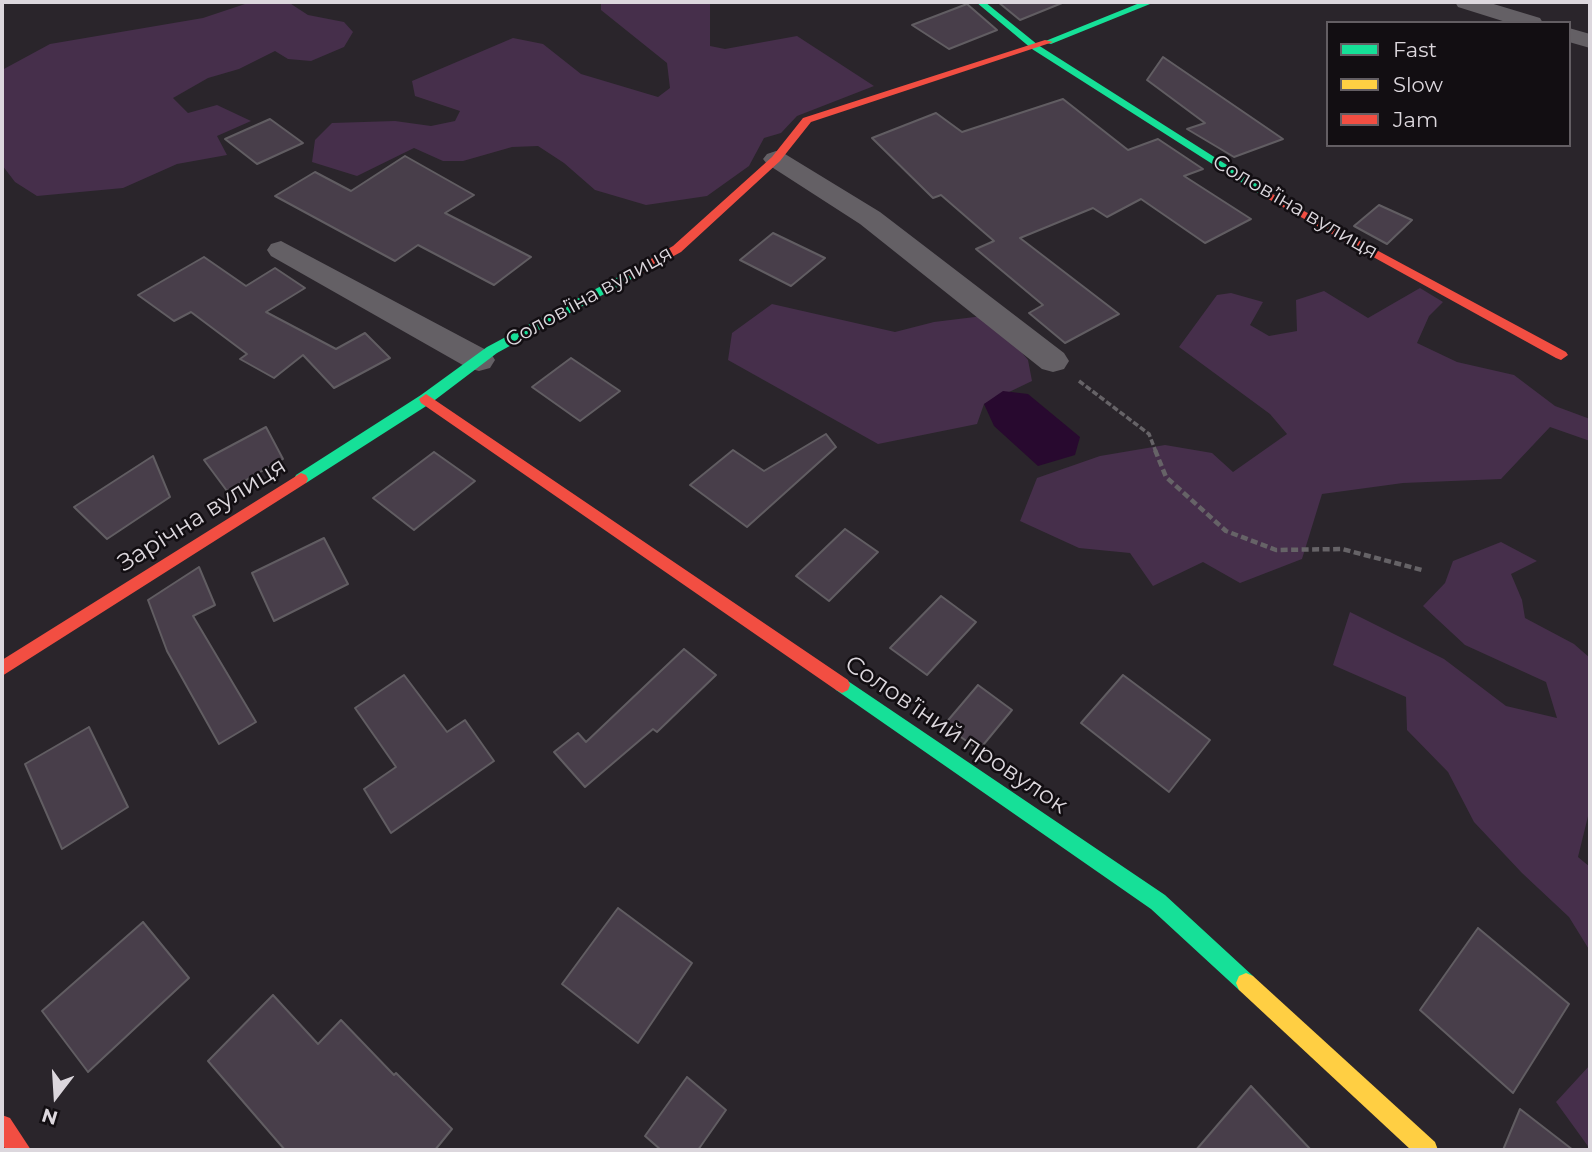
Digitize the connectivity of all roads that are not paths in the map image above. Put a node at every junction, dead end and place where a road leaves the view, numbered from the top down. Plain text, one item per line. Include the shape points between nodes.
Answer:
1 (980, 2) edge
2 (1150, 2) edge
3 (1466, 2) edge
4 (1526, 21) edge
5 (1571, 35) edge
6 (1590, 41) edge
7 (1035, 47) junction
8 (776, 159) junction
9 (281, 250) dead end
10 (1561, 355) dead end
11 (479, 360) junction
12 (1053, 361) road end
13 (426, 399) junction
14 (2, 669) edge
15 (2, 1126) edge
16 (20, 1150) edge
17 (1427, 1150) edge

1 - 7 street
2 - 7 street, Соловʼїна вулиця
3 - 4 street
5 - 6 street
7 - 8 street, Соловʼїна вулиця via 807,120
7 - 10 street, Соловʼїна вулиця via 1266,193
8 - 11 street, Соловʼїна вулиця via 677,249
8 - 12 street via 870,218
9 - 11 street
11 - 13 street, Соловʼїна вулиця
13 - 14 street, Зарічна вулиця
13 - 17 street, Соловʼїний провулок via 1158,902
15 - 16 street

